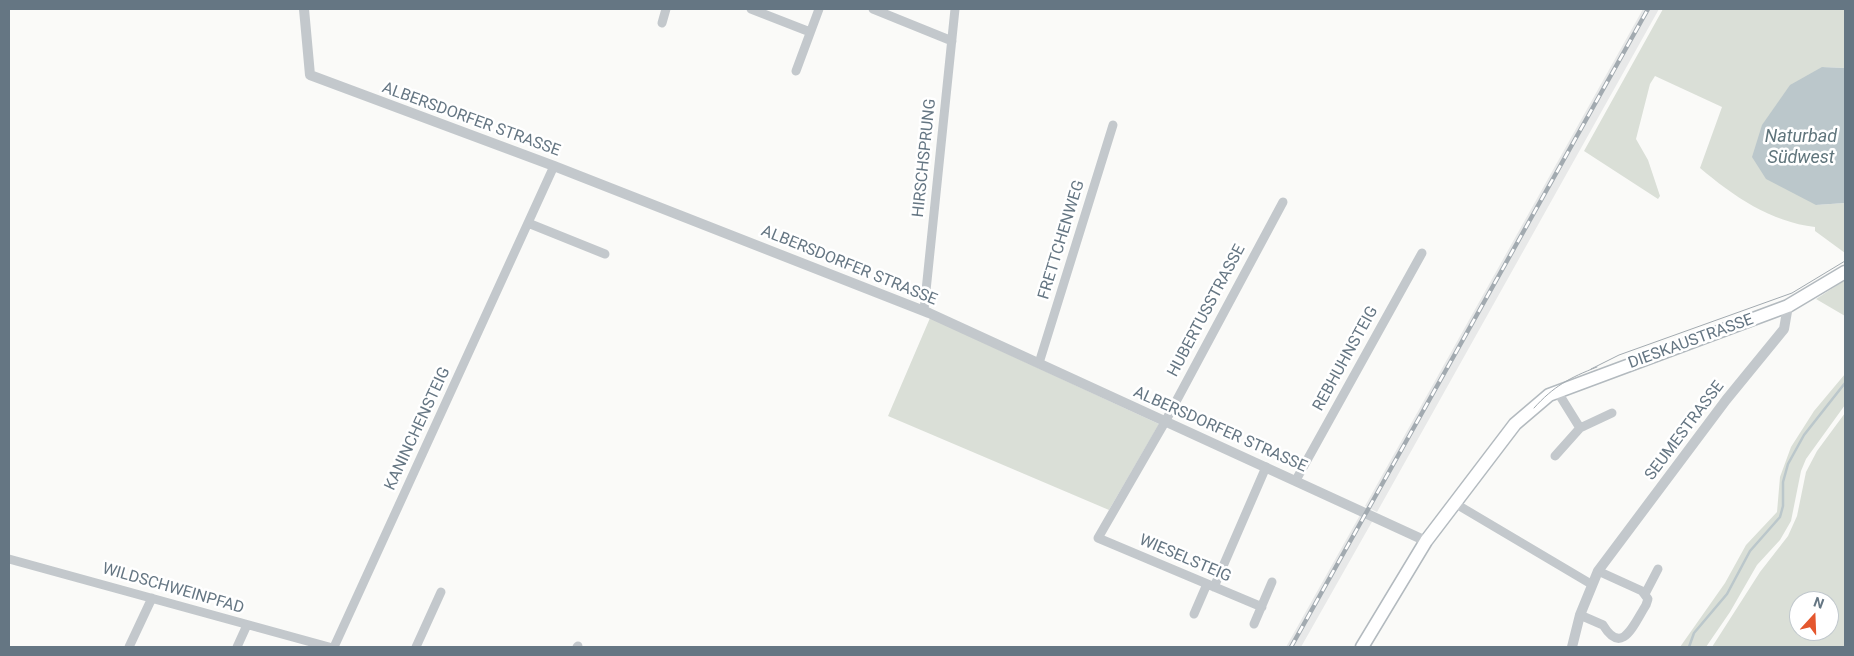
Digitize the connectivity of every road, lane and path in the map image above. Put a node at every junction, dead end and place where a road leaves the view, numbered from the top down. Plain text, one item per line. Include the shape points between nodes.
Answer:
1 (304, 9) edge
2 (666, 9) edge
3 (751, 9) edge
4 (819, 9) edge
5 (873, 9) edge
6 (955, 9) edge
7 (662, 23) dead end
8 (810, 32) junction
9 (952, 41) junction
10 (796, 71) dead end
11 (1113, 126) dead end
12 (554, 166) junction
13 (1283, 202) dead end
14 (528, 223) junction
15 (1422, 253) dead end
16 (605, 254) dead end
17 (1845, 272) edge
18 (1788, 306) junction
19 (924, 310) junction
20 (1039, 363) junction
21 (1557, 390) junction
22 (1612, 413) dead end
23 (1164, 422) junction
24 (1580, 428) junction
25 (1555, 456) dead end
26 (1266, 467) junction
27 (1296, 480) junction
28 (1456, 504) junction
29 (1098, 538) joint
30 (1426, 541) junction
31 (9, 559) edge
32 (1658, 569) dead end
33 (1598, 571) junction
34 (1272, 582) dead end
35 (1591, 584) junction
36 (1211, 586) junction
37 (440, 592) dead end
38 (1646, 594) junction
39 (152, 598) junction
40 (1262, 607) junction
41 (1194, 614) dead end
42 (1580, 615) junction
43 (1254, 624) dead end
44 (247, 625) junction
45 (130, 647) edge
46 (237, 647) edge
47 (329, 647) edge
48 (334, 647) edge
49 (416, 647) edge
50 (1362, 647) edge
51 (1572, 647) edge

1 - 12 street, ALBERSDORFER STRASSE via 310,75
2 - 7 street
3 - 8 street
4 - 8 street
5 - 9 street
6 - 9 street, HIRSCHSPRUNG
8 - 10 street
9 - 19 street, HIRSCHSPRUNG
11 - 20 street, FRETTCHENWEG
12 - 14 street, KANINCHENSTEIG
12 - 19 street, ALBERSDORFER STRASSE
13 - 23 street, HUBERTUSSTRASSE
14 - 16 street
14 - 48 street, KANINCHENSTEIG
15 - 27 street, REBHUHNSTEIG
17 - 18 main road, DIESKAUSTRASSE
18 - 21 main road, DIESKAUSTRASSE
18 - 33 street, SEUMESTRASSE via 1784,329 1726,400
19 - 20 street, ALBERSDORFER STRASSE
20 - 23 street, ALBERSDORFER STRASSE
21 - 24 street
21 - 28 main road, DIESKAUSTRASSE via 1516,424
22 - 24 street
23 - 26 street, ALBERSDORFER STRASSE
23 - 29 street, HUBERTUSSTRASSE
24 - 25 street
26 - 27 street, ALBERSDORFER STRASSE
26 - 36 street
27 - 30 street, ALBERSDORFER STRASSE
28 - 30 main road, DIESKAUSTRASSE
28 - 35 street
29 - 36 street, WIESELSTEIG
30 - 50 main road, DIESKAUSTRASSE
31 - 39 street, WILDSCHWEINPFAD
32 - 38 street
33 - 35 street, SEUMESTRASSE
33 - 38 street
34 - 40 street
35 - 42 street, SEUMESTRASSE
36 - 40 street, WIESELSTEIG
36 - 41 street
37 - 49 street
38 - 42 street via 1646,605 1622,646 1610,642 1604,625
39 - 44 street, WILDSCHWEINPFAD
39 - 45 street
40 - 43 street
42 - 51 street, SEUMESTRASSE
44 - 46 street
44 - 47 street, WILDSCHWEINPFAD

